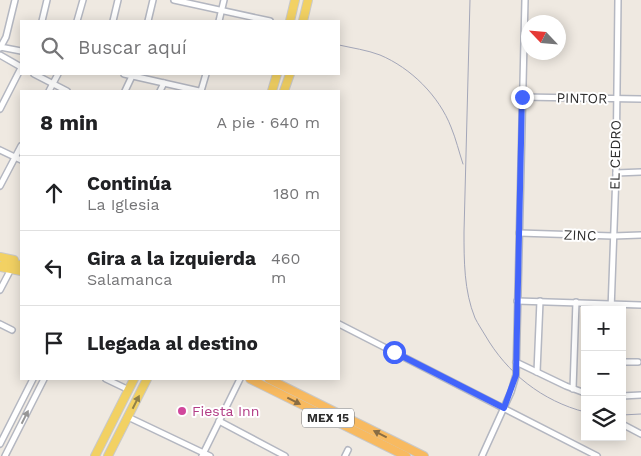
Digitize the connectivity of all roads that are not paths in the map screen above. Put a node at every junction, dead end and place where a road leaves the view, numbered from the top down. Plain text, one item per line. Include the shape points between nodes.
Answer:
1 (15, 0) edge
2 (47, 0) edge
3 (83, 0) edge
4 (118, 0) edge
5 (153, 0) edge
6 (174, 0) edge
7 (224, 0) edge
8 (295, 0) edge
9 (308, 0) edge
10 (525, 0) edge
11 (618, 0) edge
12 (221, 11) junction
13 (42, 20) edge
14 (77, 20) edge
15 (113, 20) edge
16 (148, 20) edge
17 (219, 20) edge
18 (265, 20) edge
19 (290, 20) edge
20 (303, 20) edge
21 (0, 48) edge
22 (20, 52) edge
23 (0, 55) edge
24 (20, 67) edge
25 (20, 70) edge
26 (36, 75) edge
27 (58, 75) edge
28 (133, 75) edge
29 (206, 75) edge
30 (277, 75) edge
31 (290, 75) edge
32 (164, 83) junction
33 (53, 84) junction
34 (50, 90) edge
35 (65, 90) edge
36 (126, 90) edge
37 (160, 90) edge
38 (196, 90) edge
39 (200, 90) edge
40 (272, 90) edge
41 (284, 90) edge
42 (522, 97) junction
43 (616, 98) junction
44 (641, 99) edge
45 (0, 109) edge
46 (20, 148) edge
47 (0, 150) edge
48 (15, 158) junction
49 (20, 160) edge
50 (641, 172) edge
51 (616, 173) junction
52 (0, 186) edge
53 (519, 233) junction
54 (641, 235) edge
55 (613, 236) junction
56 (0, 257) edge
57 (20, 261) edge
58 (20, 266) edge
59 (0, 267) edge
60 (10, 269) junction
61 (20, 271) edge
62 (0, 290) edge
63 (517, 301) junction
64 (540, 301) junction
65 (576, 302) junction
66 (611, 303) junction
67 (641, 305) edge
68 (611, 306) edge
69 (0, 324) edge
70 (340, 325) edge
71 (12, 330) dead end
72 (516, 362) junction
73 (626, 362) edge
74 (638, 362) dead end
75 (537, 372) junction
76 (32, 380) edge
77 (44, 380) edge
78 (108, 380) edge
79 (134, 380) edge
80 (146, 380) edge
81 (240, 380) edge
82 (252, 380) edge
83 (272, 380) edge
84 (573, 389) junction
85 (129, 390) junction
86 (581, 392) edge
87 (641, 395) edge
88 (626, 396) edge
89 (504, 408) junction
90 (128, 417) junction
91 (219, 421) junction
92 (626, 426) edge
93 (641, 434) edge
94 (0, 444) edge
95 (348, 450) dead end
96 (0, 451) edge
97 (203, 454) edge
98 (6, 455) edge
99 (95, 456) edge
100 (108, 456) edge
101 (210, 456) edge
102 (285, 456) edge
103 (345, 456) edge
104 (406, 456) edge
105 (424, 456) edge
106 (482, 456) edge
107 (597, 456) edge

1 - 21 street
2 - 13 street
3 - 14 street
4 - 15 street
5 - 16 street
6 - 12 street
7 - 12 street
8 - 19 main road
9 - 20 main road
10 - 42 street
11 - 43 street, EL CEDRO
12 - 17 street
12 - 18 street
21 - 22 street
23 - 24 street
25 - 45 street
26 - 33 street
27 - 33 street
28 - 32 street
28 - 36 street
29 - 39 street
30 - 40 main road
31 - 41 main road
32 - 37 street
32 - 38 street
33 - 34 street
33 - 35 street
42 - 43 street, PINTOR
42 - 53 street
43 - 44 street, PINTOR
43 - 51 street, EL CEDRO
46 - 48 street
47 - 48 street
48 - 49 street
48 - 52 street
50 - 51 street
51 - 55 street, EL CEDRO
53 - 55 street, ZINC
53 - 63 street
54 - 55 street, ZINC
55 - 66 street, EL CEDRO
56 - 57 main road
58 - 59 main road via 8,263
59 - 60 main road
60 - 61 main road
60 - 62 street
63 - 64 street
63 - 72 street
64 - 65 street
64 - 75 street
65 - 66 street
65 - 84 street
66 - 67 street
66 - 68 street, EL CEDRO
69 - 71 street
70 - 89 street
72 - 75 street
72 - 89 street via 516,375
73 - 74 street
75 - 84 street
76 - 94 street
98 -> 77 street
78 - 85 street
79 - 85 main road
90 -> 80 main road
81 - 91 street
82 -> 104 highway, MEX 15
105 -> 83 highway, MEX 15
84 - 86 street
85 - 99 main road
87 - 88 street
89 - 106 street
89 - 107 street
90 - 97 street
90 - 100 main road
91 - 97 street
91 - 102 street
92 - 93 street
95 - 103 street
96 - 98 street
97 - 101 street

